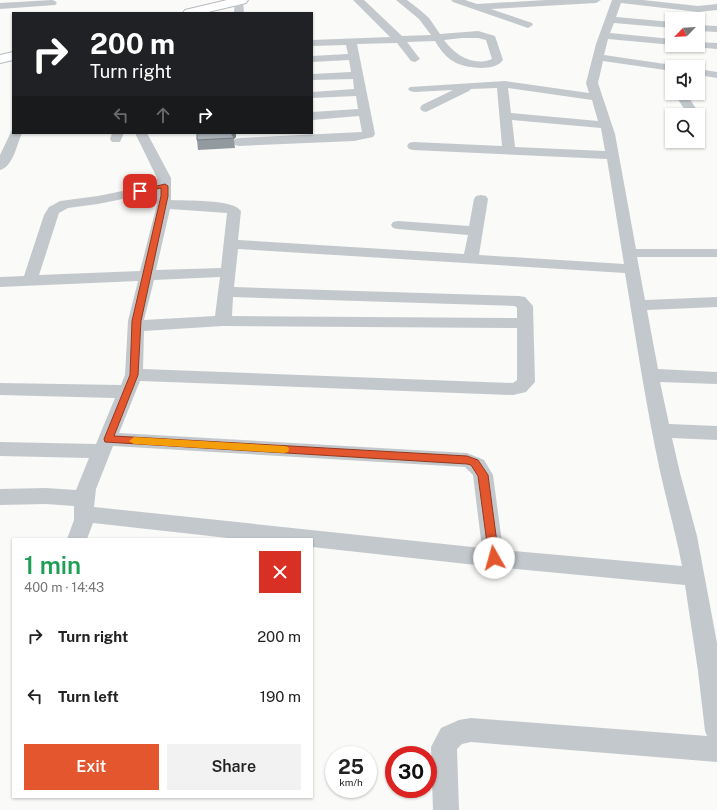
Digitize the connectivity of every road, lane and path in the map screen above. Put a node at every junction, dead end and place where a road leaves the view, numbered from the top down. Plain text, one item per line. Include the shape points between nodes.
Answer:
1 (241, 0) edge
2 (358, 0) edge
3 (401, 0) edge
4 (456, 0) edge
5 (596, 0) edge
6 (617, 0) edge
7 (52, 3) dead end
8 (510, 4) junction
9 (0, 6) edge
10 (475, 7) junction
11 (717, 7) edge
12 (193, 12) edge
13 (239, 12) edge
14 (507, 18) junction
15 (528, 25) dead end
16 (665, 25) edge
17 (607, 28) junction
18 (705, 28) edge
19 (717, 29) edge
20 (438, 37) junction
21 (400, 40) junction
22 (665, 40) edge
23 (351, 42) junction
24 (313, 44) edge
25 (705, 45) edge
26 (717, 46) edge
27 (12, 56) edge
28 (354, 57) junction
29 (598, 57) junction
30 (313, 59) edge
31 (414, 59) dead end
32 (0, 60) edge
33 (665, 70) edge
34 (705, 73) edge
35 (357, 75) junction
36 (717, 75) edge
37 (313, 77) edge
38 (502, 84) junction
39 (473, 85) junction
40 (414, 89) dead end
41 (361, 92) junction
42 (313, 95) edge
43 (596, 97) junction
44 (426, 108) dead end
45 (366, 112) junction
46 (313, 116) edge
47 (505, 116) junction
48 (606, 125) junction
49 (16, 134) edge
50 (142, 134) edge
51 (239, 141) edge
52 (413, 146) dead end
53 (509, 150) junction
54 (613, 155) junction
55 (0, 166) edge
56 (165, 186) junction
57 (481, 199) dead end
58 (164, 204) junction
59 (398, 225) dead end
60 (476, 230) junction
61 (231, 244) junction
62 (717, 253) edge
63 (471, 258) junction
64 (630, 261) junction
65 (228, 272) junction
66 (147, 275) junction
67 (30, 280) junction
68 (0, 282) edge
69 (226, 292) junction
70 (717, 302) edge
71 (637, 305) junction
72 (223, 321) junction
73 (525, 323) junction
74 (136, 326) junction
75 (134, 375) junction
76 (650, 375) junction
77 (717, 378) edge
78 (0, 389) edge
79 (126, 392) junction
80 (661, 431) junction
81 (716, 435) edge
82 (106, 445) junction
83 (0, 449) edge
84 (0, 497) edge
85 (84, 506) junction
86 (77, 538) edge
87 (494, 558) junction
88 (695, 577) junction
89 (717, 731) edge
90 (717, 749) edge
91 (446, 810) edge

1 - 12 main road
1 - 13 street
2 - 21 street
3 - 20 street via 424,19
4 - 10 street
5 - 8 street
6 - 11 street via 698,9
6 - 17 street
7 - 9 street
8 - 10 street
8 - 14 street
10 - 14 street
14 - 15 street
16 - 17 street
17 - 22 street
17 - 29 street
18 - 19 street
20 - 20 street via 487,36 491,38 498,60 491,64 459,61 452,57
20 - 21 street
21 - 23 street
21 - 31 street
23 - 24 street
23 - 28 street
25 - 26 street
27 - 32 main road
28 - 30 street
28 - 35 street
29 - 33 street
29 - 43 street via 592,83
34 - 36 street
35 - 37 street
35 - 41 street
38 - 39 street
38 - 43 street
38 - 47 street
39 - 40 street
39 - 44 street
41 - 42 street
41 - 45 street
43 - 48 street
45 - 46 street
45 - 51 street via 369,134 364,136
47 - 48 street
47 - 53 street
48 - 54 street
49 - 55 street
50 - 56 street via 161,170
52 - 53 street
53 - 54 street
54 - 64 street
56 - 58 street
56 - 67 street via 58,206 51,215
57 - 60 street
58 - 61 street via 232,210 234,214
58 - 66 street
59 - 60 street
60 - 63 street
61 - 63 street
61 - 65 street
62 - 64 street
63 - 64 street
64 - 71 street
65 - 66 street
65 - 69 street
66 - 67 street
66 - 74 street
67 - 68 street
69 - 72 street
69 - 73 street via 519,301 525,306
70 - 71 street
71 - 76 street
72 - 73 street
72 - 74 street
73 - 75 street via 526,382 520,388 513,389
74 - 75 street
75 - 79 street
76 - 77 street
76 - 80 street
78 - 79 street
79 - 82 street
80 - 81 street
80 - 88 street
82 - 83 street
82 - 85 street via 86,489
82 - 87 street via 475,462 483,475
84 - 85 street via 46,496
85 - 86 street
85 - 87 street
87 - 88 street
88 - 89 street
90 - 91 street via 471,730 459,732 450,737 444,747

